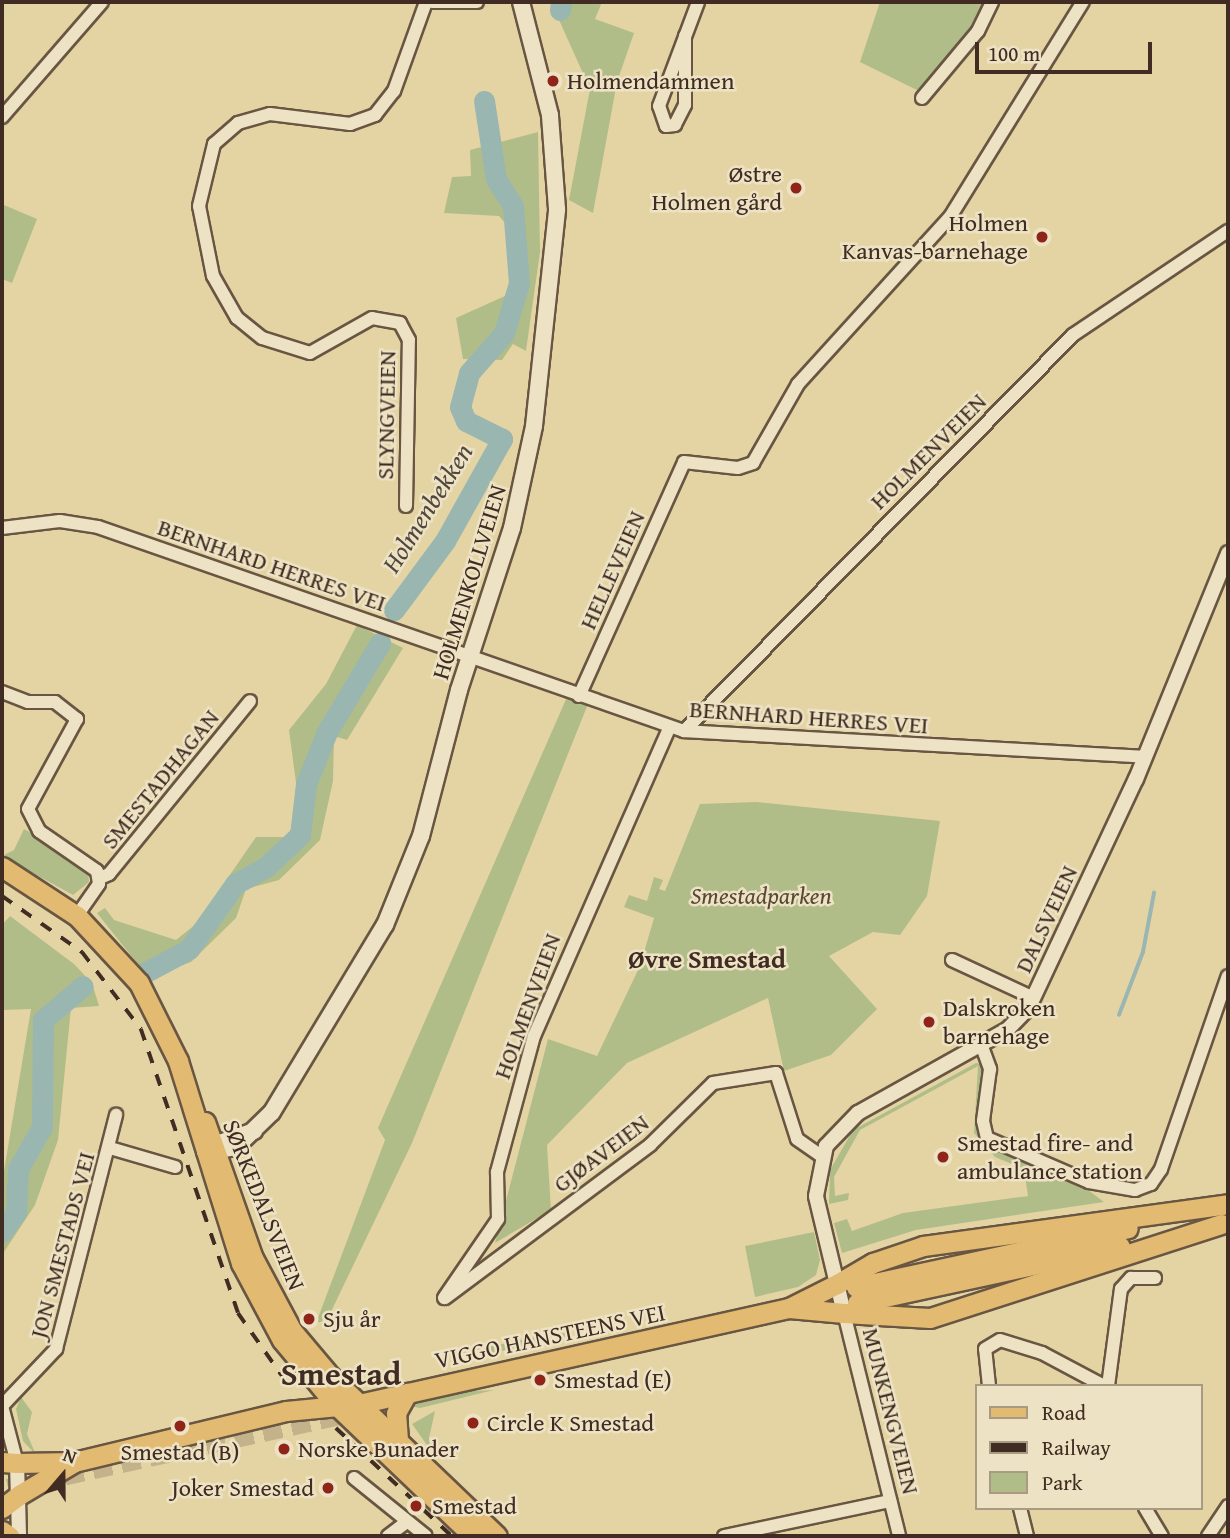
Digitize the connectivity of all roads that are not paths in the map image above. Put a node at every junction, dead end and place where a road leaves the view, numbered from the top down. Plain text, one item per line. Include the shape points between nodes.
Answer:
1 (102, 2) edge
2 (426, 2) edge
3 (432, 2) edge
4 (477, 2) edge
5 (521, 2) edge
6 (698, 2) edge
7 (992, 2) edge
8 (1083, 2) edge
9 (685, 36) junction
10 (922, 98) dead end
11 (2, 117) edge
12 (1228, 232) edge
13 (406, 506) dead end
14 (2, 528) edge
15 (1228, 553) edge
16 (470, 654) junction
17 (2, 692) edge
18 (579, 696) junction
19 (250, 701) dead end
20 (669, 728) junction
21 (684, 731) junction
22 (1145, 757) junction
23 (2, 867) edge
24 (100, 878) junction
25 (77, 916) junction
26 (951, 960) dead end
27 (1228, 976) edge
28 (1034, 998) junction
29 (981, 1044) junction
30 (116, 1115) dead end
31 (110, 1148) junction
32 (211, 1149) junction
33 (821, 1156) junction
34 (175, 1167) dead end
35 (1226, 1214) edge
36 (1155, 1278) dead end
37 (847, 1297) junction
38 (444, 1298) joint
39 (789, 1308) junction
40 (297, 1361) junction
41 (989, 1384) edge
42 (1102, 1384) edge
43 (1106, 1384) edge
44 (407, 1392) junction
45 (359, 1404) junction
46 (335, 1405) junction
47 (2, 1406) edge
48 (286, 1411) junction
49 (398, 1440) junction
50 (74, 1462) junction
51 (8, 1478) edge
52 (354, 1478) dead end
53 (891, 1501) junction
54 (1228, 1506) edge
55 (2, 1508) edge
56 (1020, 1510) edge
57 (1146, 1510) edge
58 (405, 1523) junction
59 (2, 1531) edge
60 (9, 1536) edge
61 (19, 1536) edge
62 (388, 1536) edge
63 (426, 1536) edge
64 (473, 1536) edge
65 (497, 1536) edge
66 (724, 1536) edge
67 (899, 1536) edge
68 (1027, 1536) edge
69 (1162, 1536) edge
70 (1208, 1536) edge

1 - 11 street
2 - 13 street, SLYNGVEIEN via 394,91 375,115 350,124 270,114 238,123 214,144 199,206 213,276 237,318 262,338 310,353 372,318 400,323 409,340
3 - 4 street
5 - 16 main road, HOLMENKOLLVEIEN via 554,142 555,250 526,470
6 - 9 street
7 - 10 street via 978,32
8 - 18 street, HELLEVEIEN via 956,209 798,384 754,463 738,468 684,462
9 - 9 street via 659,106 666,126 675,125 685,105
12 - 21 street, HOLMENVEIEN via 1065,342
14 - 16 street, BERNHARD HERRES VEI via 79,522
15 - 22 street, DALSVEIEN
16 - 18 street, BERNHARD HERRES VEI
16 - 32 main road, HOLMENKOLLVEIEN via 424,825 393,909 345,998 254,1131
17 - 24 street, SMESTADHAGAN via 62,705 76,719 28,808 29,820 86,858
18 - 20 street, BERNHARD HERRES VEI
19 - 24 street, SMESTADHAGAN via 109,874
20 - 21 street, BERNHARD HERRES VEI
20 - 38 street, HOLMENVEIEN via 531,1045 497,1172 498,1219
21 - 22 street, BERNHARD HERRES VEI
22 - 28 street, DALSVEIEN
23 - 25 main road, SØRKEDALSVEIEN
24 - 25 street, SMESTADHAGAN
25 - 32 main road, SØRKEDALSVEIEN via 152,1004
26 - 28 street
27 - 29 street via 1161,1169 1151,1184 1135,1190 1088,1182 987,1138 983,1121 990,1069
28 - 29 street, DALSVEIEN via 1015,1024
29 - 33 street, DALSVEIEN via 858,1113
30 - 31 street, JON SMESTADS VEI
31 - 34 street
31 - 47 street, JON SMESTADS VEI via 56,1349
32 - 40 main road, SØRKEDALSVEIEN via 253,1290
32 - 45 main road, SØRKEDALSVEIEN via 277,1307 311,1356
33 - 37 street via 816,1196
33 - 38 street, GJØAVEIEN via 797,1139 776,1073 713,1083 650,1145 463,1290
35 - 37 main road, VIGGO HANSTEENS VEI
35 - 37 main road via 930,1318
35 - 37 main road via 923,1247 873,1263
36 - 43 street via 1131,1278 1121,1289
37 - 39 main road, VIGGO HANSTEENS VEI
37 - 39 main road, VIGGO HANSTEENS VEI
37 - 53 street, MUNKENGVEIEN
39 - 44 main road, VIGGO HANSTEENS VEI
40 - 46 main road, SØRKEDALSVEIEN
40 - 48 main road via 305,1384 299,1401
41 - 42 street via 985,1349 1000,1340 1042,1353
44 - 45 main road, VIGGO HANSTEENS VEI
44 - 49 main road via 396,1413
45 - 46 main road, VIGGO HANSTEENS VEI
45 - 49 main road, SØRKEDALSVEIEN
46 - 48 main road, VIGGO HANSTEENS VEI
46 - 64 main road, SØRKEDALSVEIEN
47 - 51 street
48 - 50 main road, VIGGO HANSTEENS VEI
49 - 65 main road, SØRKEDALSVEIEN
50 - 51 main road, VIGGO HANSTEENS VEI
50 - 51 main road, VIGGO HANSTEENS VEI
51 - 55 main road
51 - 61 street
52 - 58 street
53 - 66 street
53 - 67 street, MUNKENGVEIEN
54 - 70 street
56 - 68 street
57 - 69 street
58 - 62 street
58 - 63 street
59 - 60 main road

